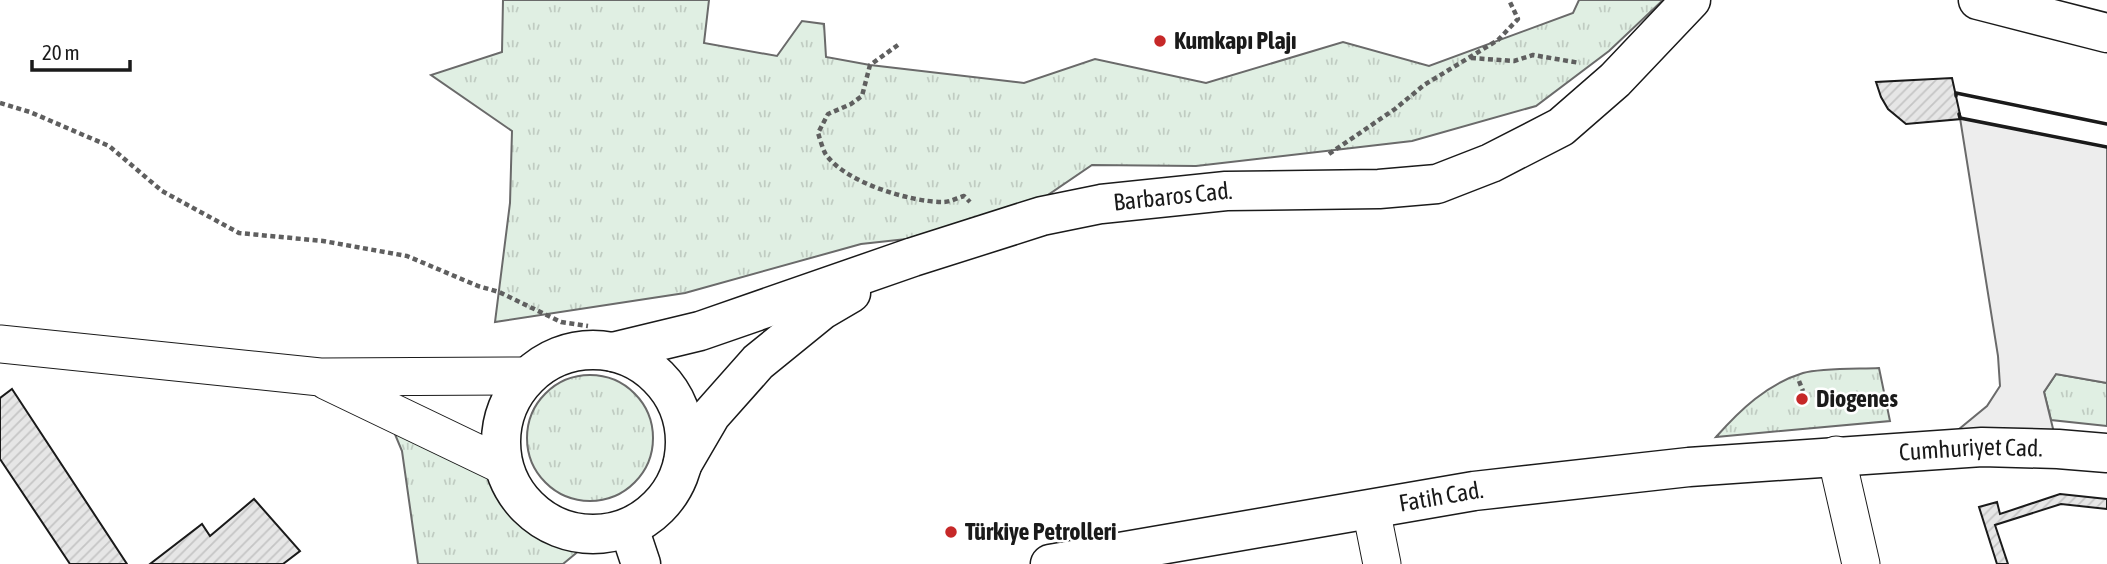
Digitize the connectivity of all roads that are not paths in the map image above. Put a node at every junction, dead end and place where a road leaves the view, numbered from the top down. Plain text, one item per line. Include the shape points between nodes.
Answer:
1 (1691, 0) edge
2 (1978, 0) edge
3 (2107, 33) edge
4 (913, 257) junction
5 (606, 340) junction
6 (0, 344) edge
7 (527, 376) junction
8 (320, 377) junction
9 (2107, 453) edge
10 (1836, 455) junction
11 (683, 463) junction
12 (502, 465) junction
13 (1371, 509) junction
14 (629, 528) junction
15 (1179, 553) edge
16 (641, 564) edge
17 (1050, 564) edge
18 (1382, 564) edge
19 (1861, 564) edge

1 - 4 main road, Barbaros Cad. via 1615,80 1561,127 1437,184 1227,191 1101,204 1042,216
2 - 3 main road
4 - 5 main road, Barbaros Cad. via 699,331
4 - 11 main road via 822,310 758,362 711,415
5 - 7 main road via 553,358
5 - 11 main road via 663,382 678,406 685,435
6 - 8 street
7 - 8 street
7 - 12 main road via 509,403 500,433
8 - 12 street
9 - 10 main road, Cumhuriyet Cad. via 1989,446
10 - 13 main road, Fatih Cad. via 1474,491
10 - 19 street
11 - 14 main road via 666,498
12 - 14 main road via 515,494 537,517 566,531 587,534
13 - 15 main road, Fatih Cad.
13 - 18 street
14 - 16 main road
15 - 17 main road, Fatih Cad.

